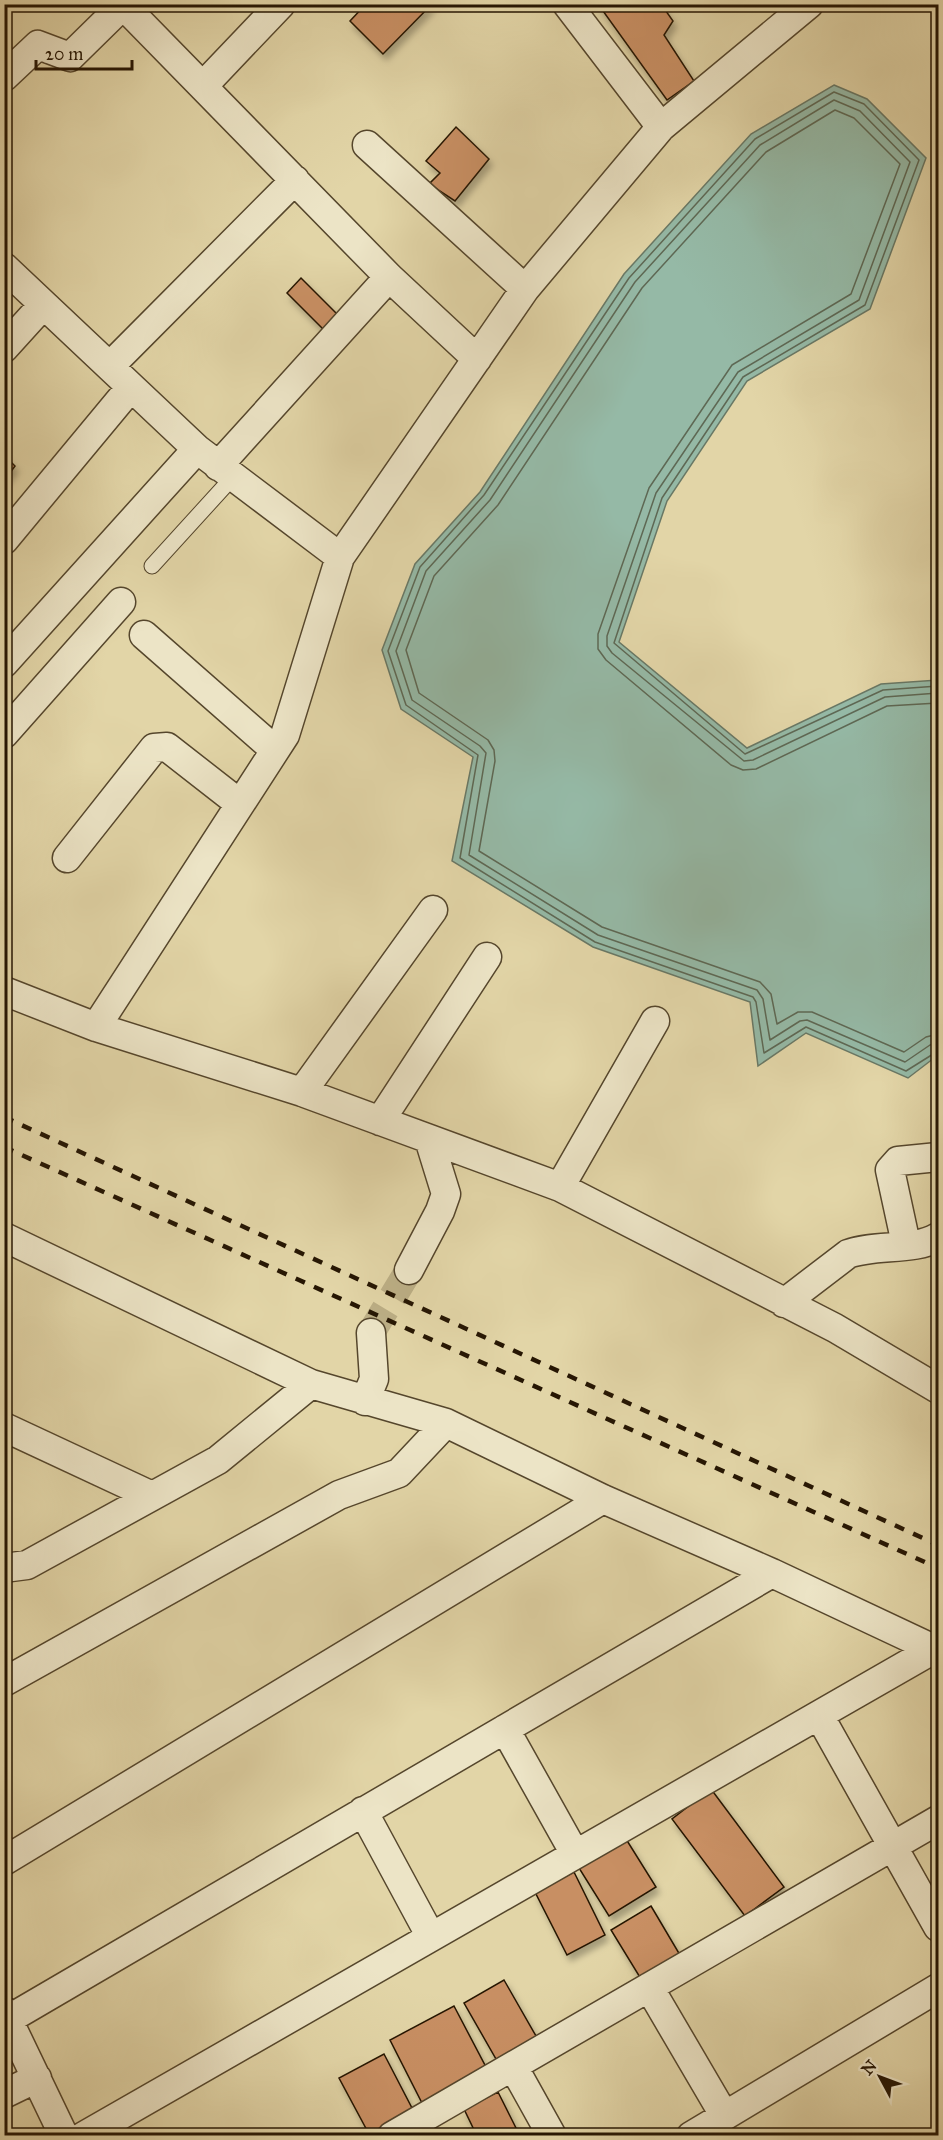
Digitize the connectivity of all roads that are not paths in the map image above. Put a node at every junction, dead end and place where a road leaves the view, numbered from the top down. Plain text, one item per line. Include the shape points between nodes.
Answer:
1 (281, 4) edge
2 (567, 4) edge
3 (809, 4) edge
4 (123, 5) edge
5 (778, 14) edge
6 (4, 77) edge
7 (203, 86) junction
8 (662, 127) junction
9 (367, 145) dead end
10 (295, 180) junction
11 (4, 267) edge
12 (389, 277) junction
13 (525, 289) junction
14 (42, 305) junction
15 (4, 348) edge
16 (477, 359) junction
17 (110, 366) junction
18 (131, 387) junction
19 (216, 464) junction
20 (4, 540) edge
21 (340, 556) junction
22 (152, 566) dead end
23 (121, 602) dead end
24 (144, 634) dead end
25 (4, 663) edge
26 (4, 734) edge
27 (275, 750) junction
28 (240, 804) junction
29 (67, 858) dead end
30 (433, 910) dead end
31 (487, 957) dead end
32 (4, 991) edge
33 (655, 1021) dead end
34 (96, 1028) junction
35 (302, 1092) junction
36 (380, 1121) junction
37 (429, 1138) junction
38 (939, 1156) edge
39 (560, 1187) junction
40 (4, 1237) edge
41 (939, 1237) edge
42 (906, 1244) junction
43 (409, 1270) tunnel mouth
44 (784, 1303) junction
45 (370, 1333) tunnel mouth
46 (310, 1384) junction
47 (939, 1389) edge
48 (364, 1401) junction
49 (446, 1424) junction
50 (4, 1427) edge
51 (152, 1496) junction
52 (603, 1499) junction
53 (4, 1568) edge
54 (772, 1573) junction
55 (936, 1650) edge
56 (4, 1682) edge
57 (819, 1715) junction
58 (505, 1729) junction
59 (363, 1811) junction
60 (939, 1820) edge
61 (895, 1846) junction
62 (575, 1854) junction
63 (4, 1861) edge
64 (939, 1927) edge
65 (431, 1937) junction
66 (649, 1987) junction
67 (939, 1988) edge
68 (7, 2015) edge
69 (513, 2066) junction
70 (37, 2078) junction
71 (4, 2094) edge
72 (724, 2115) junction
73 (64, 2136) edge
74 (84, 2136) edge
75 (392, 2136) edge
76 (552, 2136) edge
77 (691, 2136) edge

1 - 7 street
2 - 8 street
3 - 5 street
4 - 6 street via 70,57 38,45
4 - 7 street
5 - 8 street
7 - 10 street
8 - 13 street
9 - 13 street
10 - 12 street
10 - 17 street
11 - 14 street
12 - 16 street
12 - 19 street
13 - 16 street
14 - 15 street
14 - 17 street
16 - 21 street
17 - 18 street
18 - 19 street
18 - 20 street
19 - 21 street
19 - 22 lane
19 - 25 street
21 - 27 street via 291,722
23 - 26 street
24 - 27 street
27 - 28 street
28 - 29 street via 167,747 154,748
28 - 34 street
30 - 35 street
31 - 36 street
32 - 34 street
33 - 39 street
34 - 35 street
35 - 36 street
36 - 37 street
37 - 39 street
37 - 43 street via 446,1194
38 - 42 street via 898,1161 891,1170
39 - 44 street
40 - 46 street
41 - 42 street
42 - 44 street via 848,1254
44 - 47 street
45 - 48 street via 374,1378
46 - 48 street
46 - 51 street via 218,1461
48 - 49 street
49 - 52 street
49 - 56 street via 399,1473 339,1495
50 - 51 street
51 - 53 street via 27,1565
52 - 54 street
52 - 63 street
54 - 55 street
54 - 58 street
55 - 57 street
57 - 61 street
57 - 62 street
58 - 59 street
58 - 62 street
59 - 65 street
59 - 68 street
60 - 61 street
61 - 64 street
61 - 66 street
62 - 65 street
65 - 74 street
66 - 69 street
66 - 72 street
67 - 72 street
68 - 70 street
69 - 75 street
69 - 76 street
70 - 71 street
70 - 73 street
72 - 77 street

